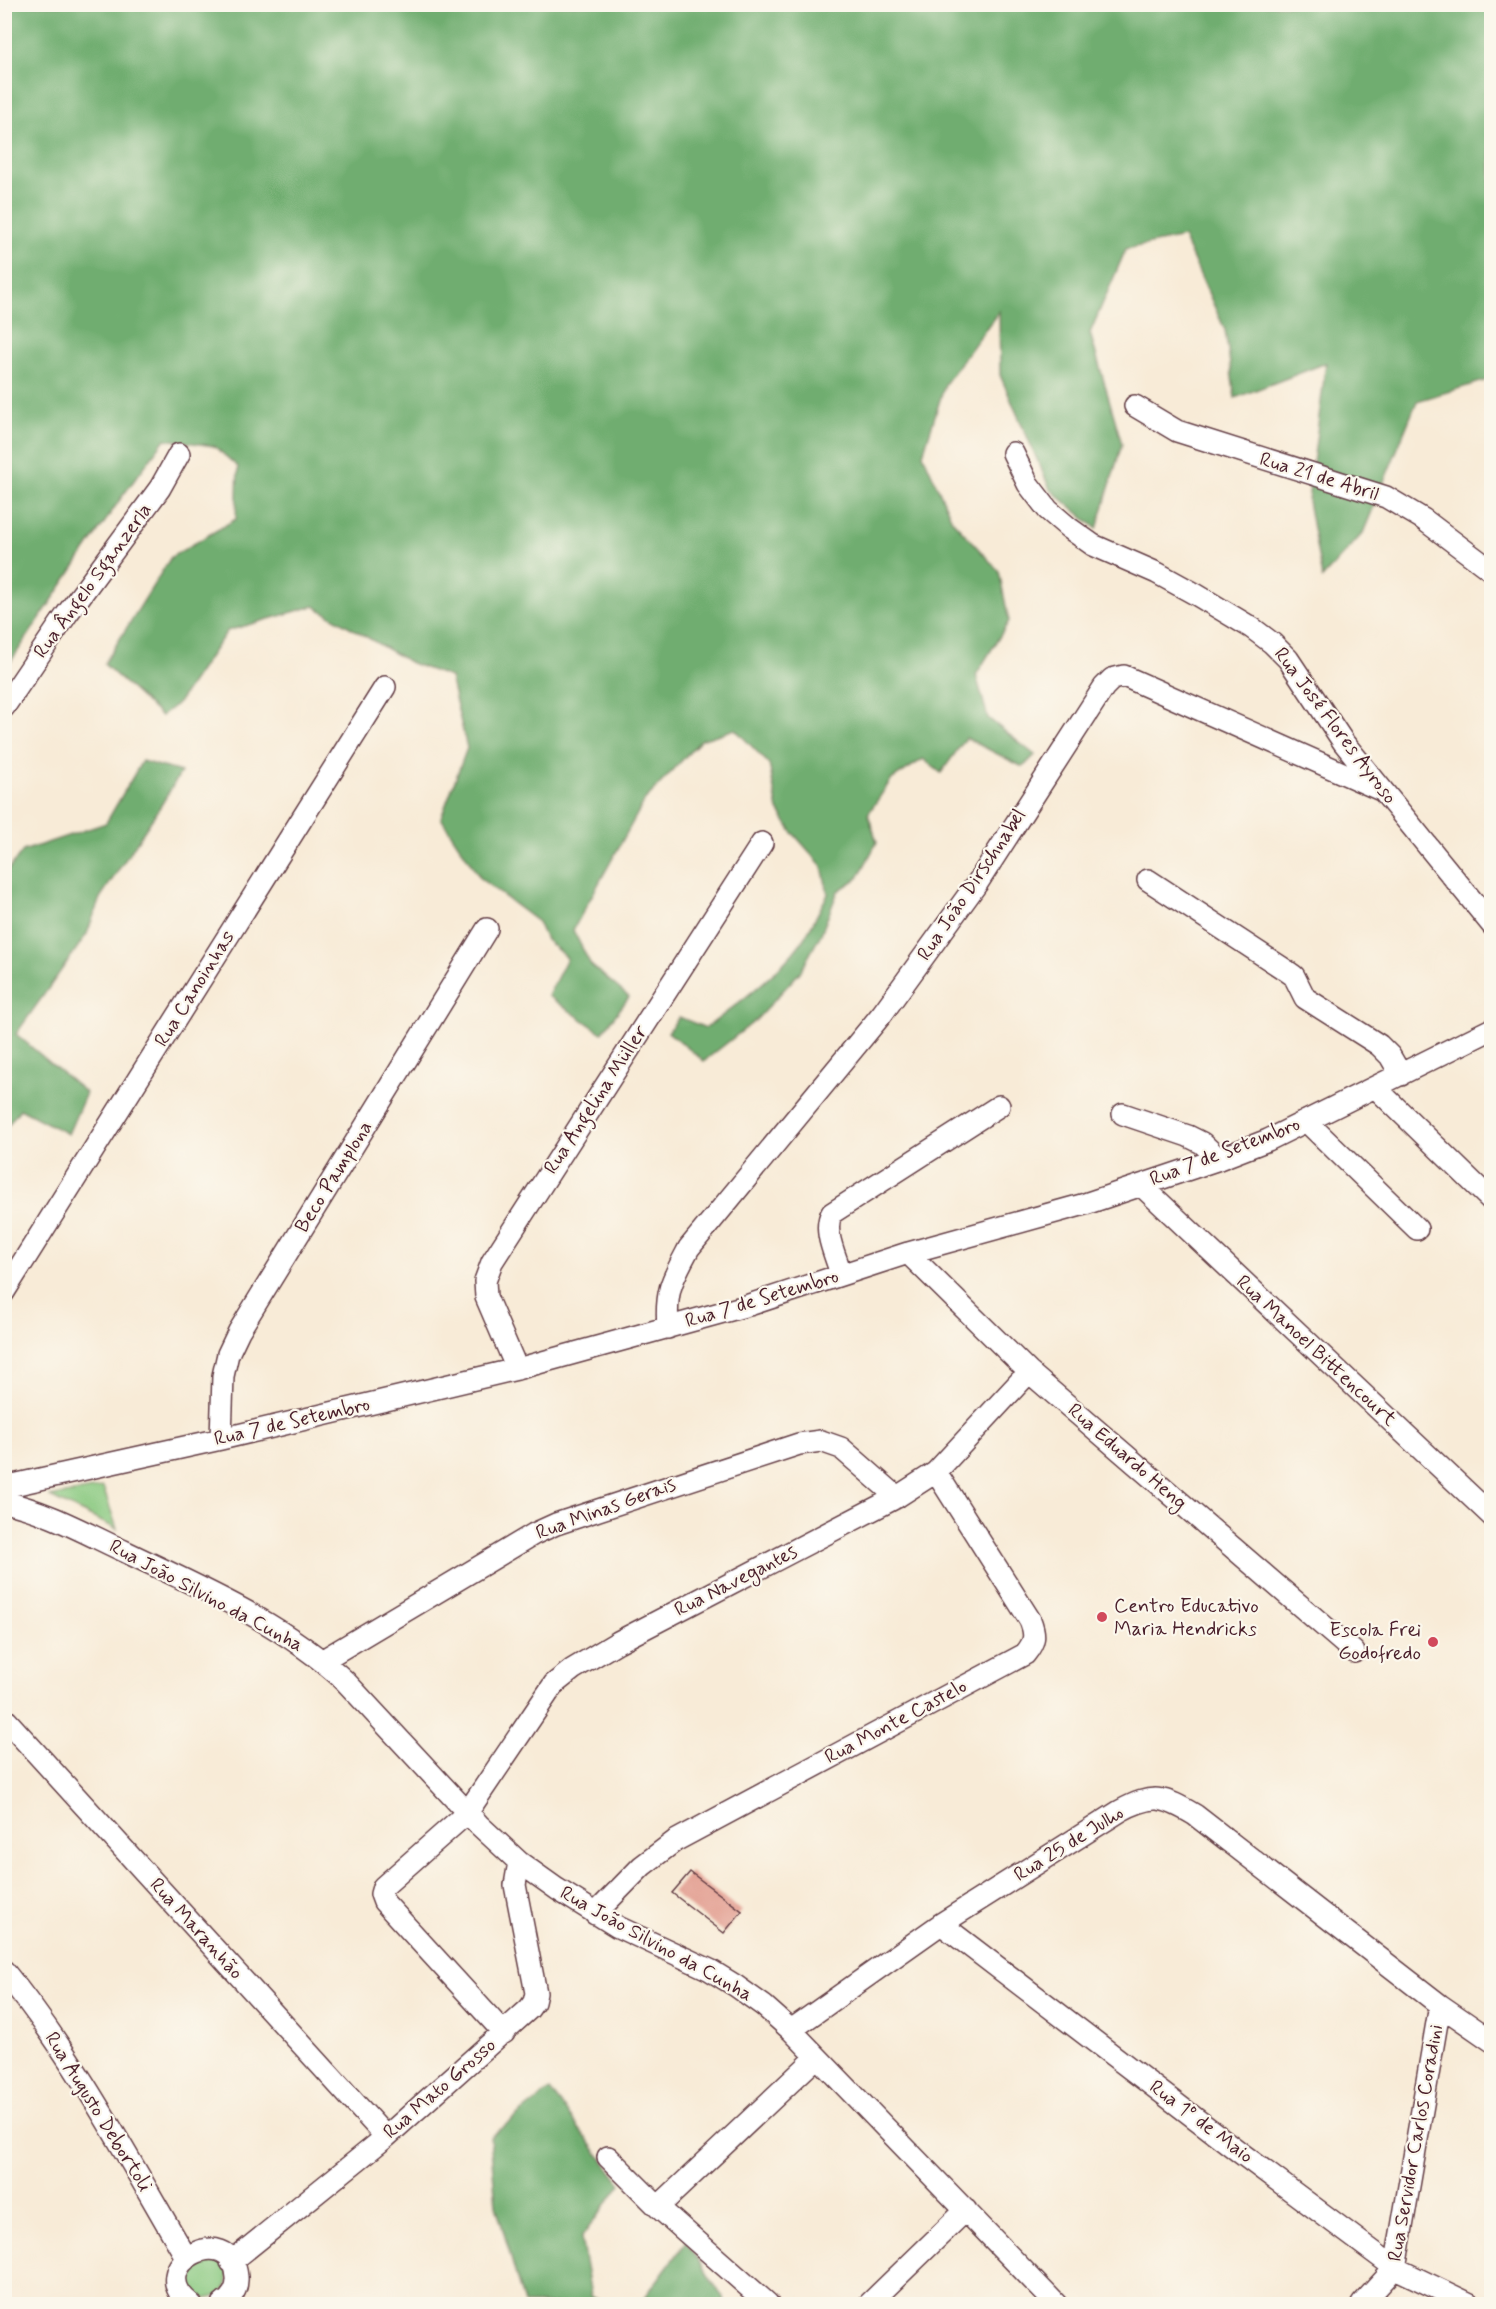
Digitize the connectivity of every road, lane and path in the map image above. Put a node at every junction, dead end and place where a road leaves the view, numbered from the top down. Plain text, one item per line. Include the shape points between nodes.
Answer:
1 (1135, 406) dead end
2 (1013, 453) dead end
3 (179, 454) dead end
4 (1491, 571) edge
5 (385, 687) dead end
6 (4, 707) edge
7 (1383, 790) junction
8 (762, 843) dead end
9 (1148, 880) dead end
10 (1491, 925) edge
11 (487, 929) dead end
12 (1491, 1029) edge
13 (1401, 1075) junction
14 (1376, 1088) junction
15 (999, 1106) dead end
16 (1123, 1114) dead end
17 (1306, 1121) junction
18 (1219, 1159) junction
19 (1141, 1185) junction
20 (1491, 1201) edge
21 (1418, 1229) dead end
22 (908, 1253) junction
23 (841, 1274) junction
24 (4, 1292) edge
25 (668, 1328) junction
26 (517, 1369) junction
27 (1029, 1372) junction
28 (221, 1439) junction
29 (936, 1472) junction
30 (40, 1479) junction
31 (4, 1487) edge
32 (897, 1497) junction
33 (4, 1502) edge
34 (43, 1514) junction
35 (1491, 1516) edge
36 (1354, 1652) dead end
37 (323, 1660) junction
38 (7, 1721) dead end
39 (467, 1813) junction
40 (519, 1862) junction
41 (595, 1914) junction
42 (941, 1924) junction
43 (4, 1971) edge
44 (1440, 2005) junction
45 (790, 2030) junction
46 (504, 2033) junction
47 (1491, 2041) edge
48 (817, 2057) junction
49 (386, 2137) junction
50 (608, 2157) dead end
51 (658, 2206) junction
52 (966, 2210) junction
53 (186, 2257) junction
54 (231, 2262) junction
55 (1395, 2268) junction
56 (184, 2302) edge
57 (227, 2304) edge
58 (768, 2304) edge
59 (869, 2304) edge
60 (1056, 2304) edge
61 (1362, 2304) edge
62 (1470, 2304) edge

1 - 4 street, Rua 21 de Abril via 1186,435 1386,497 1423,519
2 - 7 street, Rua José Flores Ayroso via 1028,484 1048,510 1069,528 1093,545 1197,595 1272,644
3 - 6 street, Rua Ângelo Sganzerla via 160,488
5 - 24 street, Rua Canoinhas
7 - 10 street, Rua José Flores Ayroso
7 - 25 street, Rua João Dirschnabel via 1124,676 1112,679 978,882 882,1014 689,1248 672,1278 666,1303
8 - 26 street, Rua Angelina Müller via 492,1262 485,1281 486,1297
9 - 13 street via 1287,970 1305,998 1378,1045
11 - 28 street, Beco Pamplona via 239,1331 223,1376
12 - 13 street, Rua 7 de Setembro
13 - 14 street, Rua 7 de Setembro
14 - 17 street, Rua 7 de Setembro
14 - 20 street
15 - 23 street via 832,1213 828,1229
16 - 18 street via 1188,1136
17 - 18 street, Rua 7 de Setembro
17 - 21 street
18 - 19 street, Rua 7 de Setembro
19 - 22 street, Rua 7 de Setembro
19 - 35 street, Rua Manoel Bittencourt
22 - 23 street, Rua 7 de Setembro
22 - 27 street, Rua Eduardo Heng
23 - 25 street, Rua 7 de Setembro
25 - 26 street, Rua 7 de Setembro
26 - 28 street, Rua 7 de Setembro
27 - 29 street, Rua Navegantes
27 - 36 street, Rua Eduardo Heng
28 - 30 street, Rua 7 de Setembro
29 - 32 street, Rua Navegantes
29 - 41 street, Rua Monte Castelo via 1030,1620 1034,1644 1024,1654 675,1841 642,1866
30 - 31 street, Rua 7 de Setembro
30 - 34 street
32 - 37 street, Rua Minas Gerais via 841,1448 821,1441 799,1444 534,1534
32 - 39 street, Rua Navegantes via 618,1642 573,1670 554,1684 542,1700
33 - 34 street, Rua João Silvino da Cunha
34 - 37 street, Rua João Silvino da Cunha via 246,1612
37 - 39 street, Rua João Silvino da Cunha
38 - 49 street, Rua Maranhão
39 - 40 street, Rua João Silvino da Cunha
39 - 46 street, Rua Navegantes via 384,1887 381,1894 384,1902
40 - 41 street, Rua João Silvino da Cunha
40 - 46 street, Rua Mato Grosso via 515,1885 536,1993 529,2010
41 - 45 street, Rua João Silvino da Cunha via 710,1970 755,1999
42 - 44 street, Rua 25 de Julho via 1120,1811 1139,1800 1157,1798 1195,1815
42 - 45 street, Rua 25 de Julho
42 - 55 street, Rua 1º de Maio
43 - 53 street, Rua Augusto Debortoli via 92,2096
44 - 47 street, Rua 25 de Julho
44 - 55 street, Rua Servidor Carlos Coradini
45 - 48 street, Rua João Silvino da Cunha
46 - 49 street, Rua Mato Grosso
48 - 51 street
48 - 52 street, Rua João Silvino da Cunha
49 - 54 street, Rua Mato Grosso
50 - 51 street
51 - 58 street
52 - 59 street
52 - 60 street, Rua João Silvino da Cunha
53 - 54 street via 210,2249
53 - 56 street via 178,2271 178,2287
54 - 57 street via 237,2282
55 - 61 street, Rua Servidor Carlos Coradini
55 - 62 street, Rua 1º de Maio

